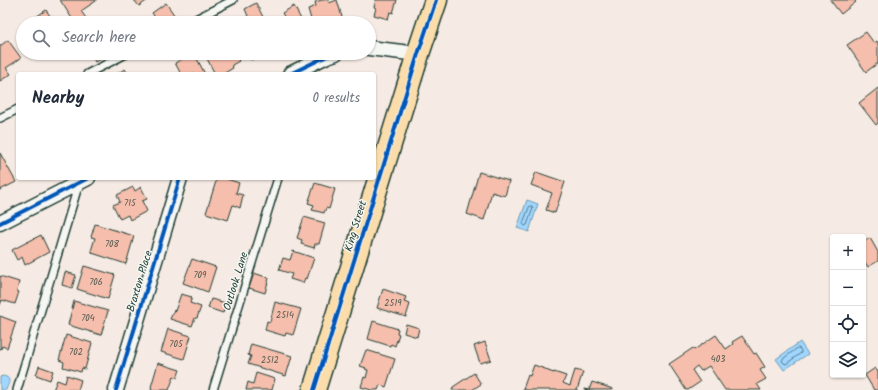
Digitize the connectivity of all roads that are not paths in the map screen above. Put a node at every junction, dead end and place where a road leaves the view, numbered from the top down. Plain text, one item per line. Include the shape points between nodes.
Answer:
1 (233, 0) edge
2 (436, 0) edge
3 (202, 16) edge
4 (376, 49) edge
5 (418, 54) junction
6 (114, 60) edge
7 (322, 60) edge
8 (310, 69) edge
9 (91, 72) edge
10 (298, 72) edge
11 (16, 110) edge
12 (0, 118) edge
13 (84, 180) edge
14 (179, 180) edge
15 (277, 180) edge
16 (0, 223) edge
17 (17, 390) edge
18 (116, 390) edge
19 (213, 390) edge
20 (314, 390) edge

1 - 3 lane
2 - 5 main road, King Street
4 - 5 street
5 - 20 main road, King Street
6 - 9 lane
7 - 8 street
8 - 10 street
11 - 12 lane
13 - 16 street
13 - 17 lane
14 - 18 street, Braxton Place
15 - 19 lane, Outlook Lane

